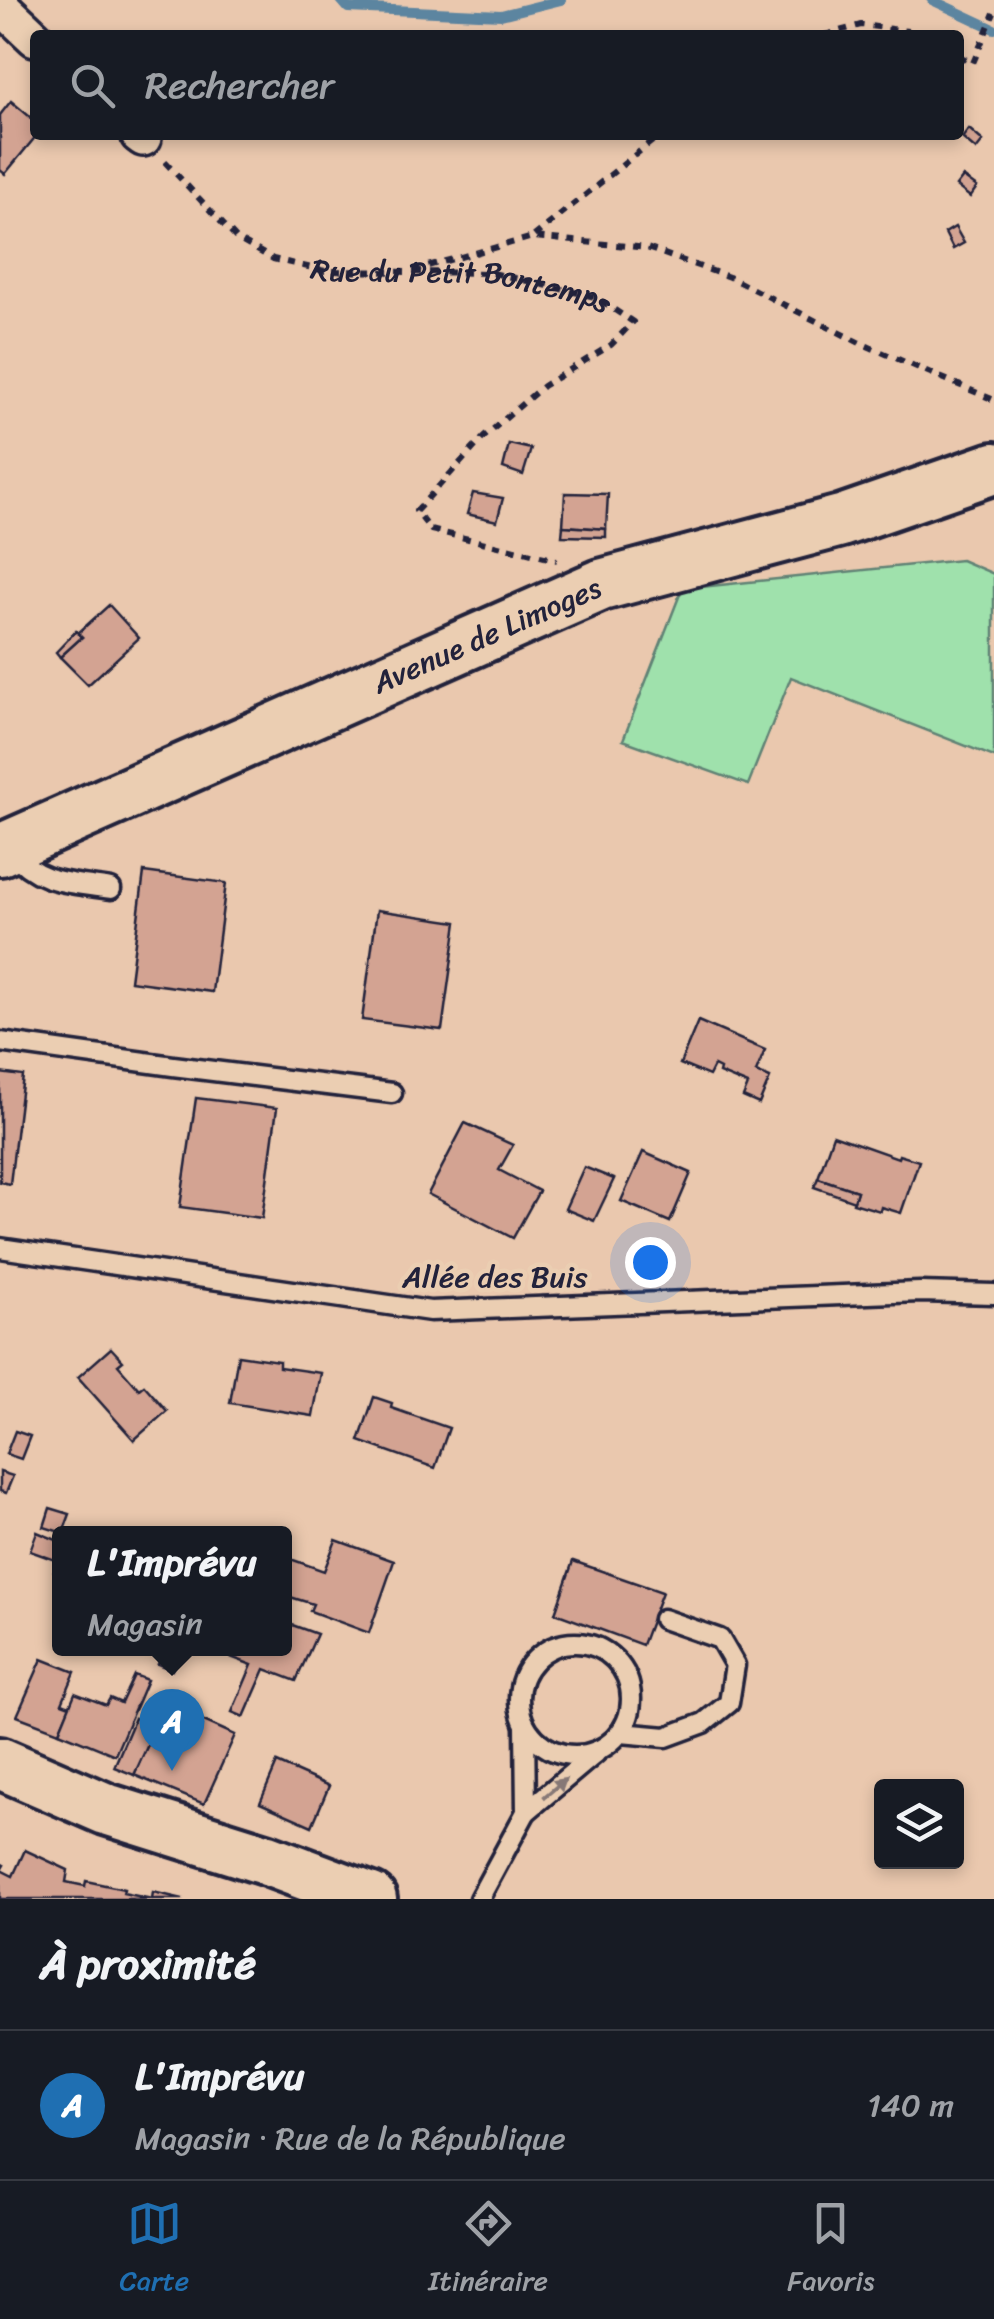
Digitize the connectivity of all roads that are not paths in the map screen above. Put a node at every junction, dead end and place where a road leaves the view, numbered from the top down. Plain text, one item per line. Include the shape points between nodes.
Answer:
1 (0, 5) edge
2 (30, 33) edge
3 (994, 468) edge
4 (4, 848) edge
5 (111, 889) dead end
6 (0, 1042) edge
7 (392, 1093) dead end
8 (0, 1248) edge
9 (994, 1294) edge
10 (663, 1619) dead end
11 (524, 1724) junction
12 (620, 1734) junction
13 (598, 1751) junction
14 (0, 1764) edge
15 (526, 1812) junction
16 (370, 1899) edge
17 (478, 1899) edge

1 - 2 street
3 - 4 main road, Avenue de Limoges via 841,521 601,585
4 - 5 lane via 45,878
6 - 7 lane
8 - 9 lane, Allée des Buis via 430,1310
10 - 12 lane via 720,1639 735,1665 729,1703 704,1723 666,1737
11 - 12 lane via 519,1707 526,1671 553,1647 571,1643 606,1652 620,1665 632,1699
11 - 13 lane via 548,1749 564,1755
11 - 15 lane
12 - 13 lane
15 -> 13 lane
14 - 16 main road via 106,1809
15 - 17 lane

